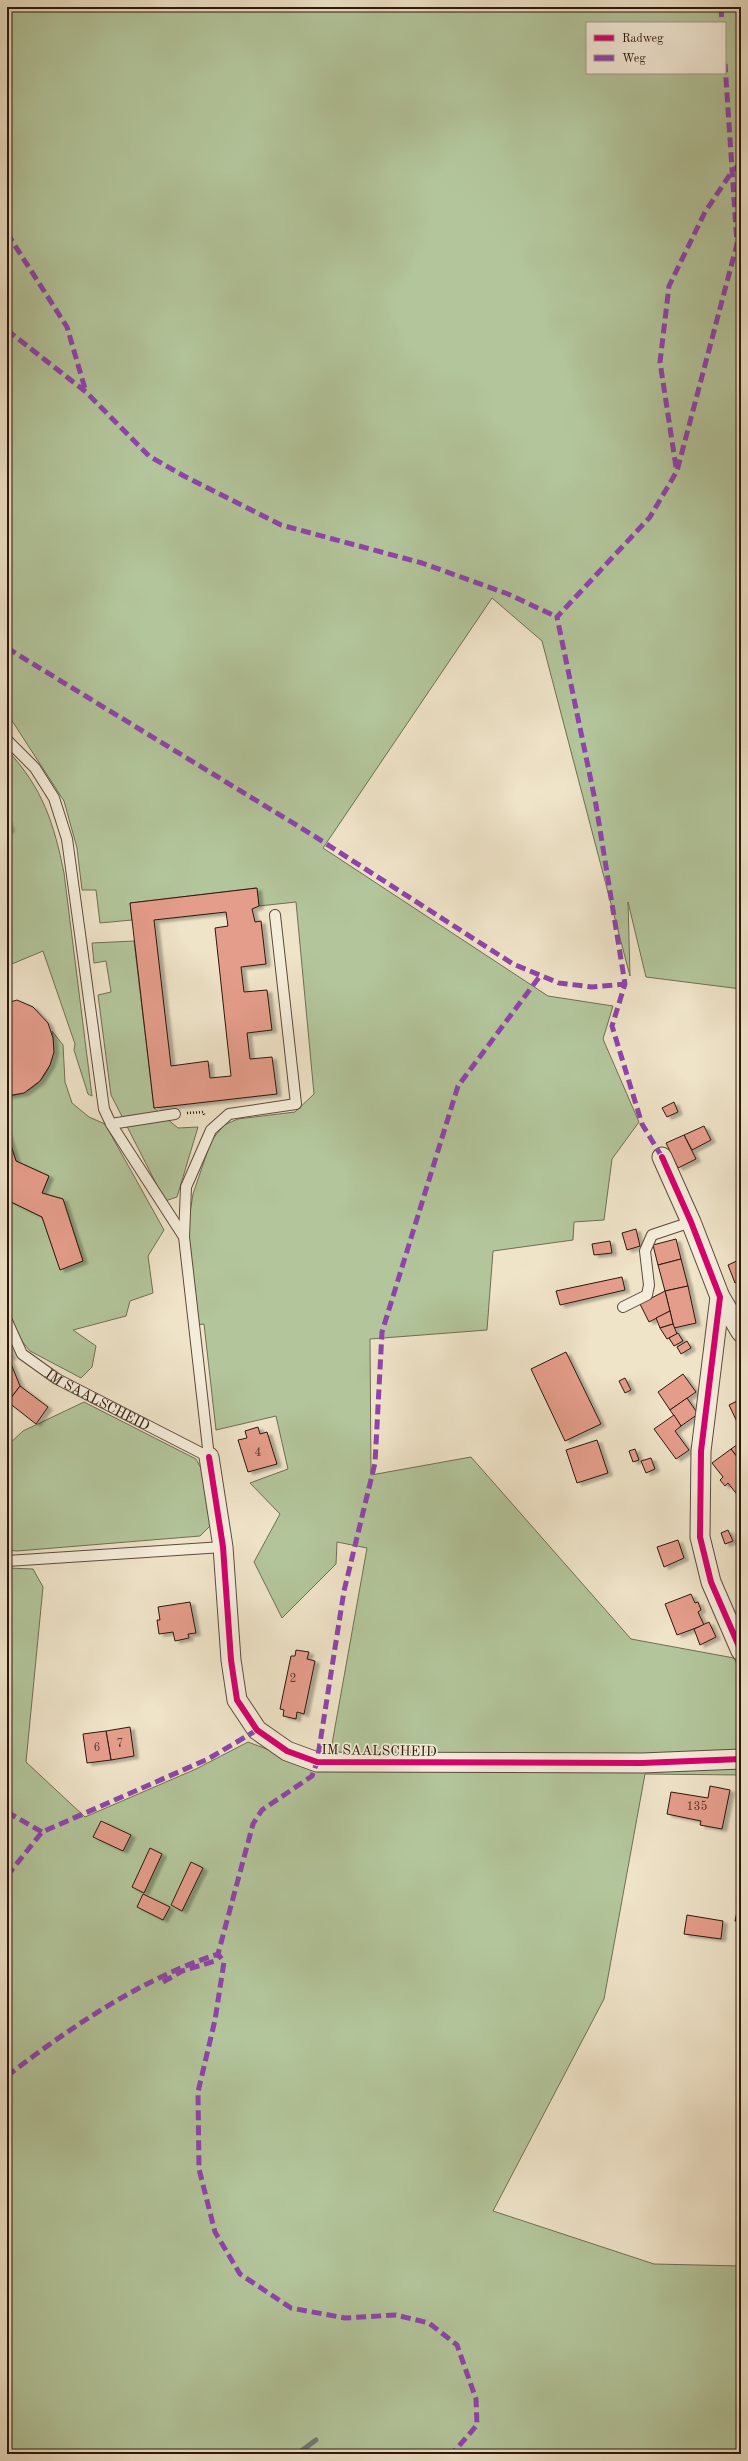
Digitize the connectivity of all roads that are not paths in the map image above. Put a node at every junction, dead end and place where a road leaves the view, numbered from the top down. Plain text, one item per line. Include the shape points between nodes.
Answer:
1 (7, 740) edge
2 (275, 915) dead end
3 (175, 1114) dead end
4 (111, 1124) junction
5 (662, 1157) dead end
6 (691, 1222) junction
7 (184, 1237) junction
8 (720, 1297) junction
9 (623, 1307) dead end
10 (7, 1321) edge
11 (741, 1332) edge
12 (209, 1457) junction
13 (223, 1547) junction
14 (7, 1561) edge
15 (741, 1651) edge
16 (741, 1759) edge

1 - 4 lane via 35,768 54,798 67,839 104,1109
2 - 7 lane, IM SAALSCHEID via 296,1104 229,1114 210,1130 186,1187
3 - 4 lane
4 - 7 lane
5 - 6 street
6 - 8 street
6 - 9 lane via 652,1235 646,1251 649,1285 647,1295
7 - 12 lane, IM SAALSCHEID
8 - 11 street
8 - 15 street via 701,1451 700,1537 711,1582
10 - 12 lane, IM SAALSCHEID via 22,1354 57,1379
12 - 13 street, IM SAALSCHEID
13 - 14 lane
13 - 16 street, IM SAALSCHEID via 231,1660 237,1700 257,1730 287,1751 317,1762 642,1763

